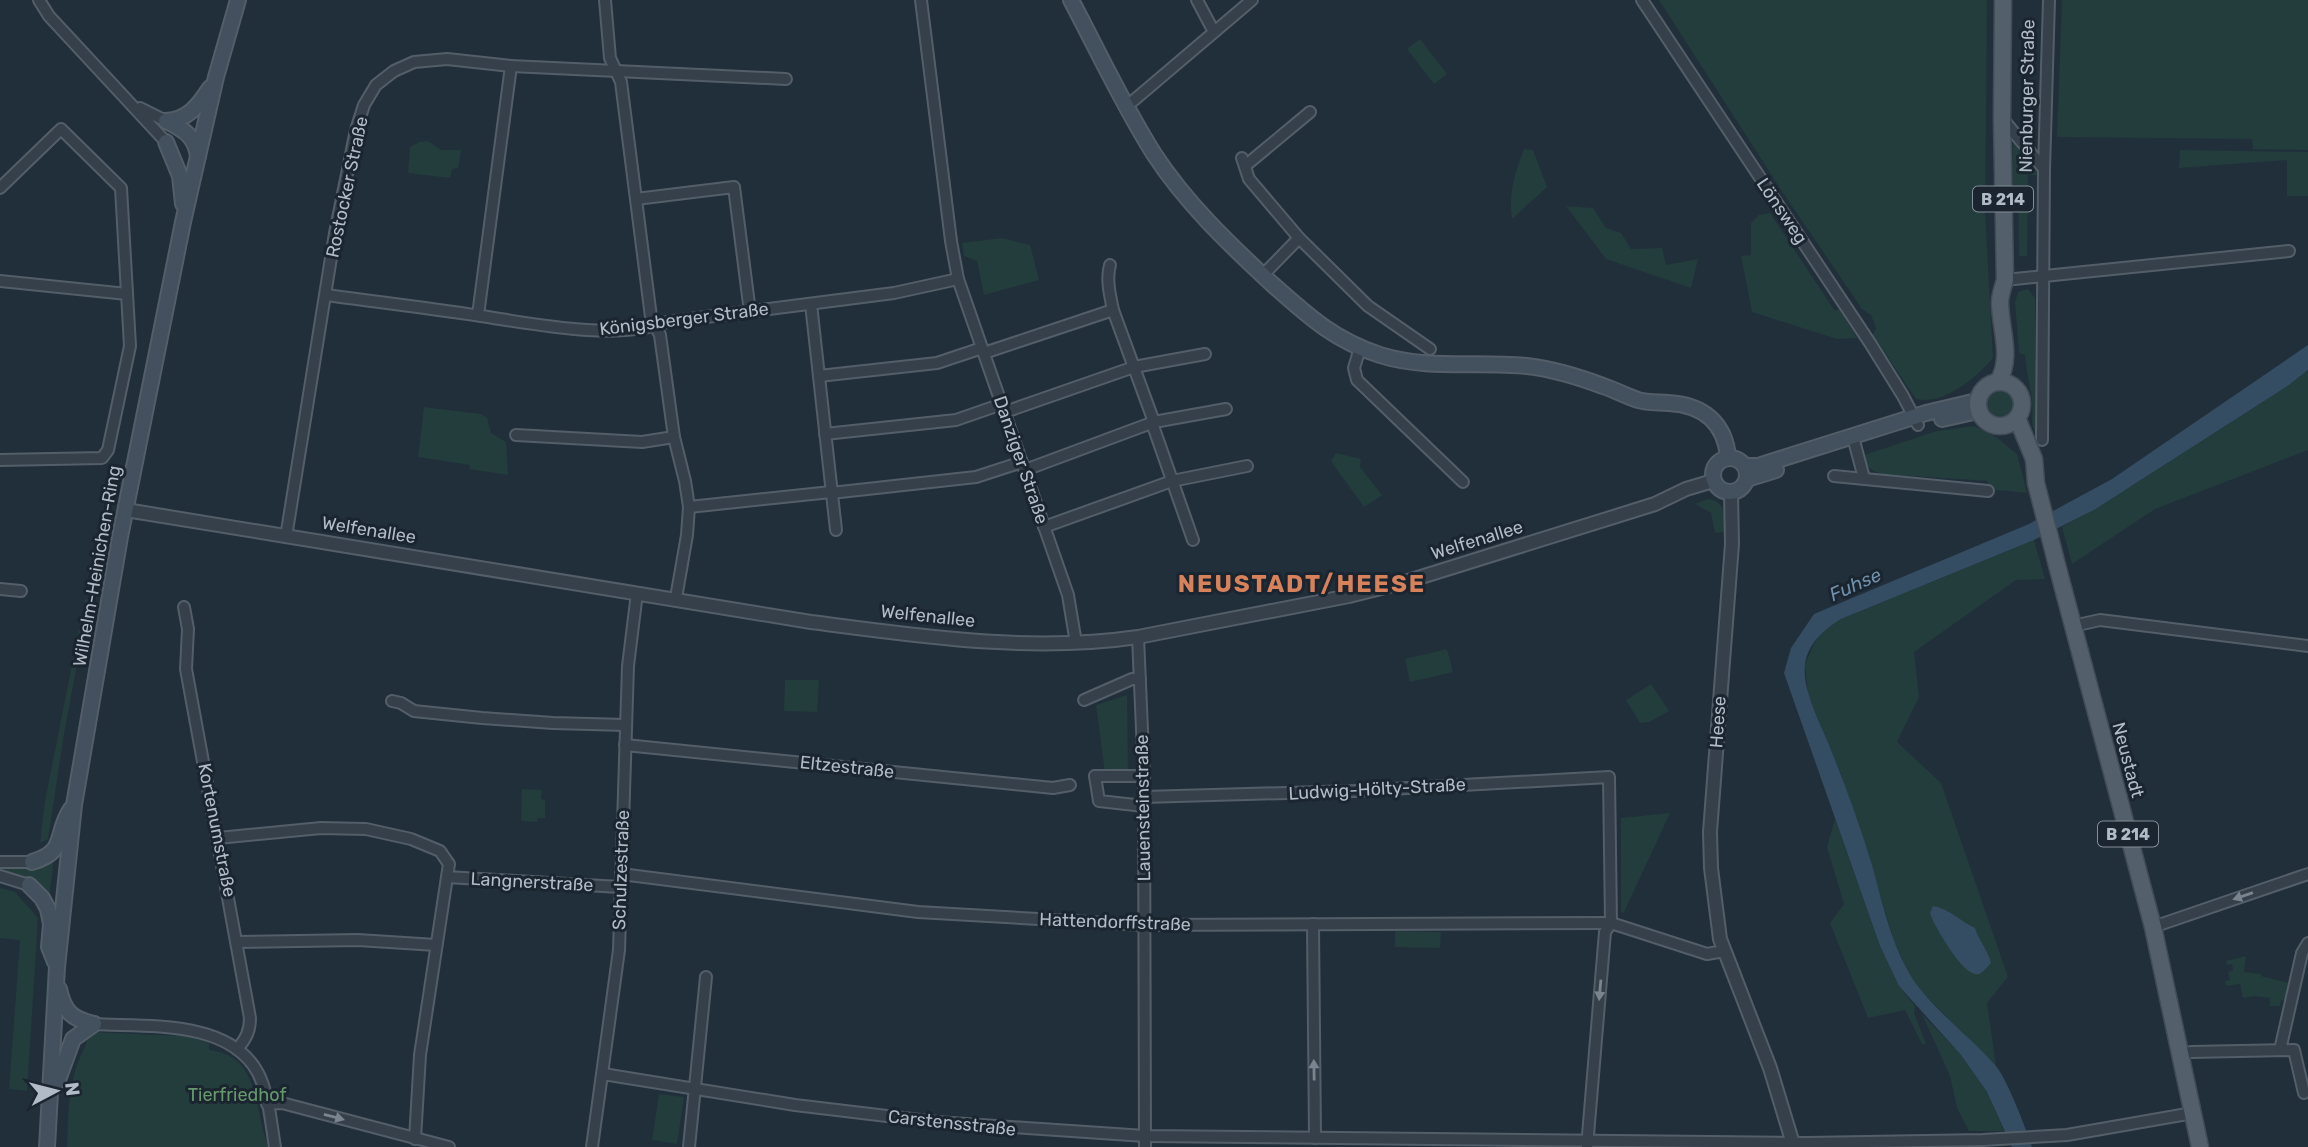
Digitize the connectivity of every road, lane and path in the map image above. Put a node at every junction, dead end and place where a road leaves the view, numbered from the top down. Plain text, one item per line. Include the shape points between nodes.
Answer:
1 (39, 0) edge
2 (238, 0) edge
3 (605, 0) edge
4 (921, 0) edge
5 (1071, 0) edge
6 (1197, 0) edge
7 (1252, 0) edge
8 (1642, 0) edge
9 (2003, 0) edge
10 (2049, 0) edge
11 (1214, 32) junction
12 (511, 66) junction
13 (616, 72) junction
14 (216, 77) junction
15 (786, 79) dead end
16 (129, 101) junction
17 (1126, 105) junction
18 (1310, 113) dead end
19 (2002, 118) junction
20 (166, 121) junction
21 (198, 140) junction
22 (166, 142) junction
23 (2044, 170) junction
24 (0, 188) edge
25 (636, 199) junction
26 (183, 222) junction
27 (1299, 238) junction
28 (2289, 251) dead end
29 (1111, 265) dead end
30 (1263, 275) junction
31 (2043, 276) junction
32 (958, 279) junction
33 (2005, 279) junction
34 (0, 281) edge
35 (127, 294) junction
36 (327, 295) junction
37 (811, 304) junction
38 (1113, 310) junction
39 (750, 312) junction
40 (478, 315) junction
41 (655, 326) junction
42 (1360, 348) junction
43 (1430, 349) dead end
44 (983, 351) junction
45 (1205, 354) dead end
46 (1134, 367) junction
47 (820, 376) junction
48 (1998, 382) junction
49 (2015, 388) junction
50 (1978, 406) junction
51 (1003, 408) junction
52 (1226, 409) dead end
53 (2017, 418) junction
54 (1916, 421) junction
55 (1153, 423) junction
56 (2002, 427) junction
57 (825, 434) junction
58 (516, 435) dead end
59 (674, 437) junction
60 (1854, 440) junction
61 (2042, 440) dead end
62 (1728, 457) junction
63 (0, 460) edge
64 (1023, 466) junction
65 (1247, 466) dead end
66 (1746, 472) junction
67 (1834, 475) dead end
68 (1864, 478) junction
69 (1172, 481) junction
70 (1713, 481) junction
71 (1463, 482) dead end
72 (2036, 483) junction
73 (1988, 491) dead end
74 (1731, 492) junction
75 (831, 493) junction
76 (689, 507) junction
77 (126, 510) junction
78 (1044, 527) junction
79 (836, 530) dead end
80 (286, 537) junction
81 (1193, 540) dead end
82 (0, 589) edge
83 (21, 591) dead end
84 (637, 593) junction
85 (676, 598) junction
86 (184, 607) dead end
87 (2073, 626) junction
88 (1138, 636) junction
89 (1076, 643) junction
90 (2308, 646) edge
91 (1139, 679) junction
92 (1084, 700) dead end
93 (392, 701) dead end
94 (626, 725) junction
95 (625, 745) junction
96 (1144, 776) junction
97 (1070, 785) dead end
98 (1144, 801) junction
99 (74, 805) junction
100 (218, 838) junction
101 (0, 862) edge
102 (32, 862) joint
103 (621, 874) junction
104 (2308, 874) edge
105 (0, 876) edge
106 (447, 877) junction
107 (29, 885) joint
108 (620, 887) junction
109 (1611, 923) junction
110 (1313, 924) junction
111 (1143, 925) junction
112 (2153, 927) junction
113 (237, 942) junction
114 (2308, 943) edge
115 (436, 946) junction
116 (1724, 951) junction
117 (57, 973) junction
118 (706, 977) dead end
119 (94, 1024) junction
120 (237, 1049) junction
121 (2280, 1050) junction
122 (2180, 1054) junction
123 (603, 1074) junction
124 (695, 1090) junction
125 (2304, 1093) dead end
126 (50, 1094) junction
127 (267, 1104) junction
128 (2186, 1114) junction
129 (1315, 1138) junction
130 (415, 1139) junction
131 (1145, 1142) edge
132 (1588, 1143) edge
133 (1793, 1145) edge
134 (47, 1147) edge
135 (275, 1147) edge
136 (449, 1147) edge
137 (592, 1147) edge
138 (689, 1147) edge
139 (2200, 1147) edge

1 - 16 street
2 - 14 main road, Wilhelm-Heinichen-Ring
3 - 13 street via 610,58
4 - 32 street, Danziger Straße
5 - 17 main road
6 - 11 street
7 - 11 street
8 - 54 street, Lönsweg via 1870,343
9 - 19 main road, Nienburger Straße / B 214
10 - 23 street, Nienburger Straße
11 - 17 street
12 - 13 street, Rostocker Straße
12 - 36 street, Rostocker Straße via 447,59 414,62 376,85 356,130
12 - 40 street
13 - 15 street, Rostocker Straße
13 - 25 street
14 - 20 main road via 193,112
14 - 21 main road, Wilhelm-Heinichen-Ring
16 - 20 street
16 - 22 street
17 - 30 main road via 1154,154 1189,200
18 - 27 street via 1243,162 1249,179
19 - 23 street
19 - 33 main road, Nienburger Straße / B 214
20 - 21 main road
21 - 22 main road via 178,146
21 - 26 main road, Wilhelm-Heinichen-Ring
22 - 26 main road via 180,176
23 - 31 street, Nienburger Straße
24 - 35 street via 61,129 121,188
25 - 39 street via 734,187
25 - 41 street
26 - 77 main road, Wilhelm-Heinichen-Ring
27 - 30 street
27 - 43 street via 1368,306
28 - 31 street
29 - 38 street
30 - 42 main road via 1315,323
31 - 33 street
31 - 61 street, Nienburger Straße
32 - 37 street, Königsberger Straße
32 - 44 street, Danziger Straße
33 - 48 main road, Nienburger Straße / B 214 via 2000,301 2006,361
33 - 49 main road, Nienburger Straße / B 214 via 2017,361
34 - 35 street
35 - 63 street via 130,346 108,450 102,458
36 - 40 street, Königsberger Straße
36 - 80 street, Rostocker Straße
37 - 39 street, Königsberger Straße
37 - 47 street
38 - 44 street
38 - 46 street
39 - 41 street, Königsberger Straße
40 - 41 street, Königsberger Straße via 573,330
41 - 59 street
42 - 62 main road via 1409,363 1553,370 1638,400 1684,406 1709,416 1721,428
42 - 71 street via 1354,368 1357,380
44 - 47 street via 937,363
44 - 51 street, Danziger Straße
45 - 46 street
46 - 51 street
46 - 55 street
47 - 57 street
48 - 49 main road
48 - 50 main road via 1982,390
49 - 53 main road, B 214 via 2022,403
50 - 54 main road
50 - 56 main road, B 214 via 1987,423
51 - 57 street via 956,420
51 - 64 street, Danziger Straße
52 - 55 street
53 - 56 main road
53 - 72 main road, B 214 via 2034,459
54 - 60 main road
55 - 64 street
55 - 69 street
56 - 72 main road, B 214 via 2020,443
57 - 75 street
58 - 59 street via 642,442
59 - 76 street
60 - 66 main road
60 - 68 street
62 - 66 main road via 1737,459
62 - 70 main road via 1714,467
64 - 75 street via 976,477
64 - 78 street, Danziger Straße
65 - 69 street
66 - 74 main road via 1742,488
67 - 68 street
68 - 73 street
69 - 78 street
69 - 81 street
70 - 74 main road
70 - 88 street, Welfenallee via 1655,504 1405,582
72 - 87 main road, Neustadt / B 214
74 - 116 street, Heese via 1732,544 1710,832
75 - 76 street
75 - 79 street
76 - 85 street
77 - 80 street, Welfenallee
77 - 99 main road, Wilhelm-Heinichen-Ring
78 - 89 street, Danziger Straße via 1068,594
80 - 84 street, Welfenallee
82 - 83 street
84 - 85 street, Welfenallee
84 - 94 street, Schulzestraße
85 - 89 street, Welfenallee via 908,635
86 - 100 street, Kortenumstraße via 186,669
87 - 90 street via 2100,620
87 - 112 main road, Neustadt / B 214
88 - 89 street, Welfenallee
88 - 91 street, Lauensteinstraße
91 - 92 street
91 - 96 street, Lauensteinstraße
93 - 94 street via 414,711 482,718
94 - 95 street, Schulzestraße
95 - 97 street, Eltzestraße via 1053,788
95 - 103 street, Schulzestraße
96 - 98 street, Lauensteinstraße
96 - 98 street, Ludwig-Hölty-Straße via 1091,779 1100,802
98 - 109 street, Ludwig-Hölty-Straße via 1609,777
98 - 111 street, Lauensteinstraße
99 - 102 main road via 62,822 58,846
99 - 117 main road, Wilhelm-Heinichen-Ring
100 - 106 street, Langnerstraße via 343,827 389,833 440,851 449,864
100 - 113 street, Kortenumstraße
101 - 102 street
103 - 108 street, Schulzestraße
103 - 111 street, Hattendorffstraße via 918,912
104 -> 112 street
105 - 107 street
106 - 108 street, Langnerstraße
106 - 115 street
107 - 117 main road via 48,909 49,947
108 - 123 street, Schulzestraße via 619,950
109 - 110 street, Hattendorffstraße
109 - 116 street via 1707,954
109 -> 132 street via 1605,932
110 - 111 street, Hattendorffstraße
129 -> 110 street
111 - 131 street, Lauensteinstraße
112 - 122 main road, Neustadt / B 214
113 - 115 street via 358,940
113 - 120 street, Kortenumstraße via 250,1028
114 - 121 street
115 - 130 street via 420,1055
116 - 133 street, Heese via 1770,1068
117 - 119 main road via 68,1013
117 - 126 main road, Wilhelm-Heinichen-Ring
118 - 124 street
119 - 120 street via 194,1030
119 - 126 main road via 73,1039
120 - 127 street via 258,1074
121 - 122 street
121 - 125 street via 2294,1050
122 - 128 main road, Neustadt / B 214
123 - 124 street, Carstensstraße
123 - 137 street, Schulzestraße
124 - 131 street, Carstensstraße via 937,1122
124 - 138 street
126 - 134 main road, Wilhelm-Heinichen-Ring
127 -> 130 street via 282,1103
127 - 135 street
128 - 133 street, Carstensstraße via 2067,1135
128 - 139 main road, Neustadt / B 214
129 - 131 street, Carstensstraße
129 - 132 street, Carstensstraße
130 - 136 street
132 - 133 street, Carstensstraße

